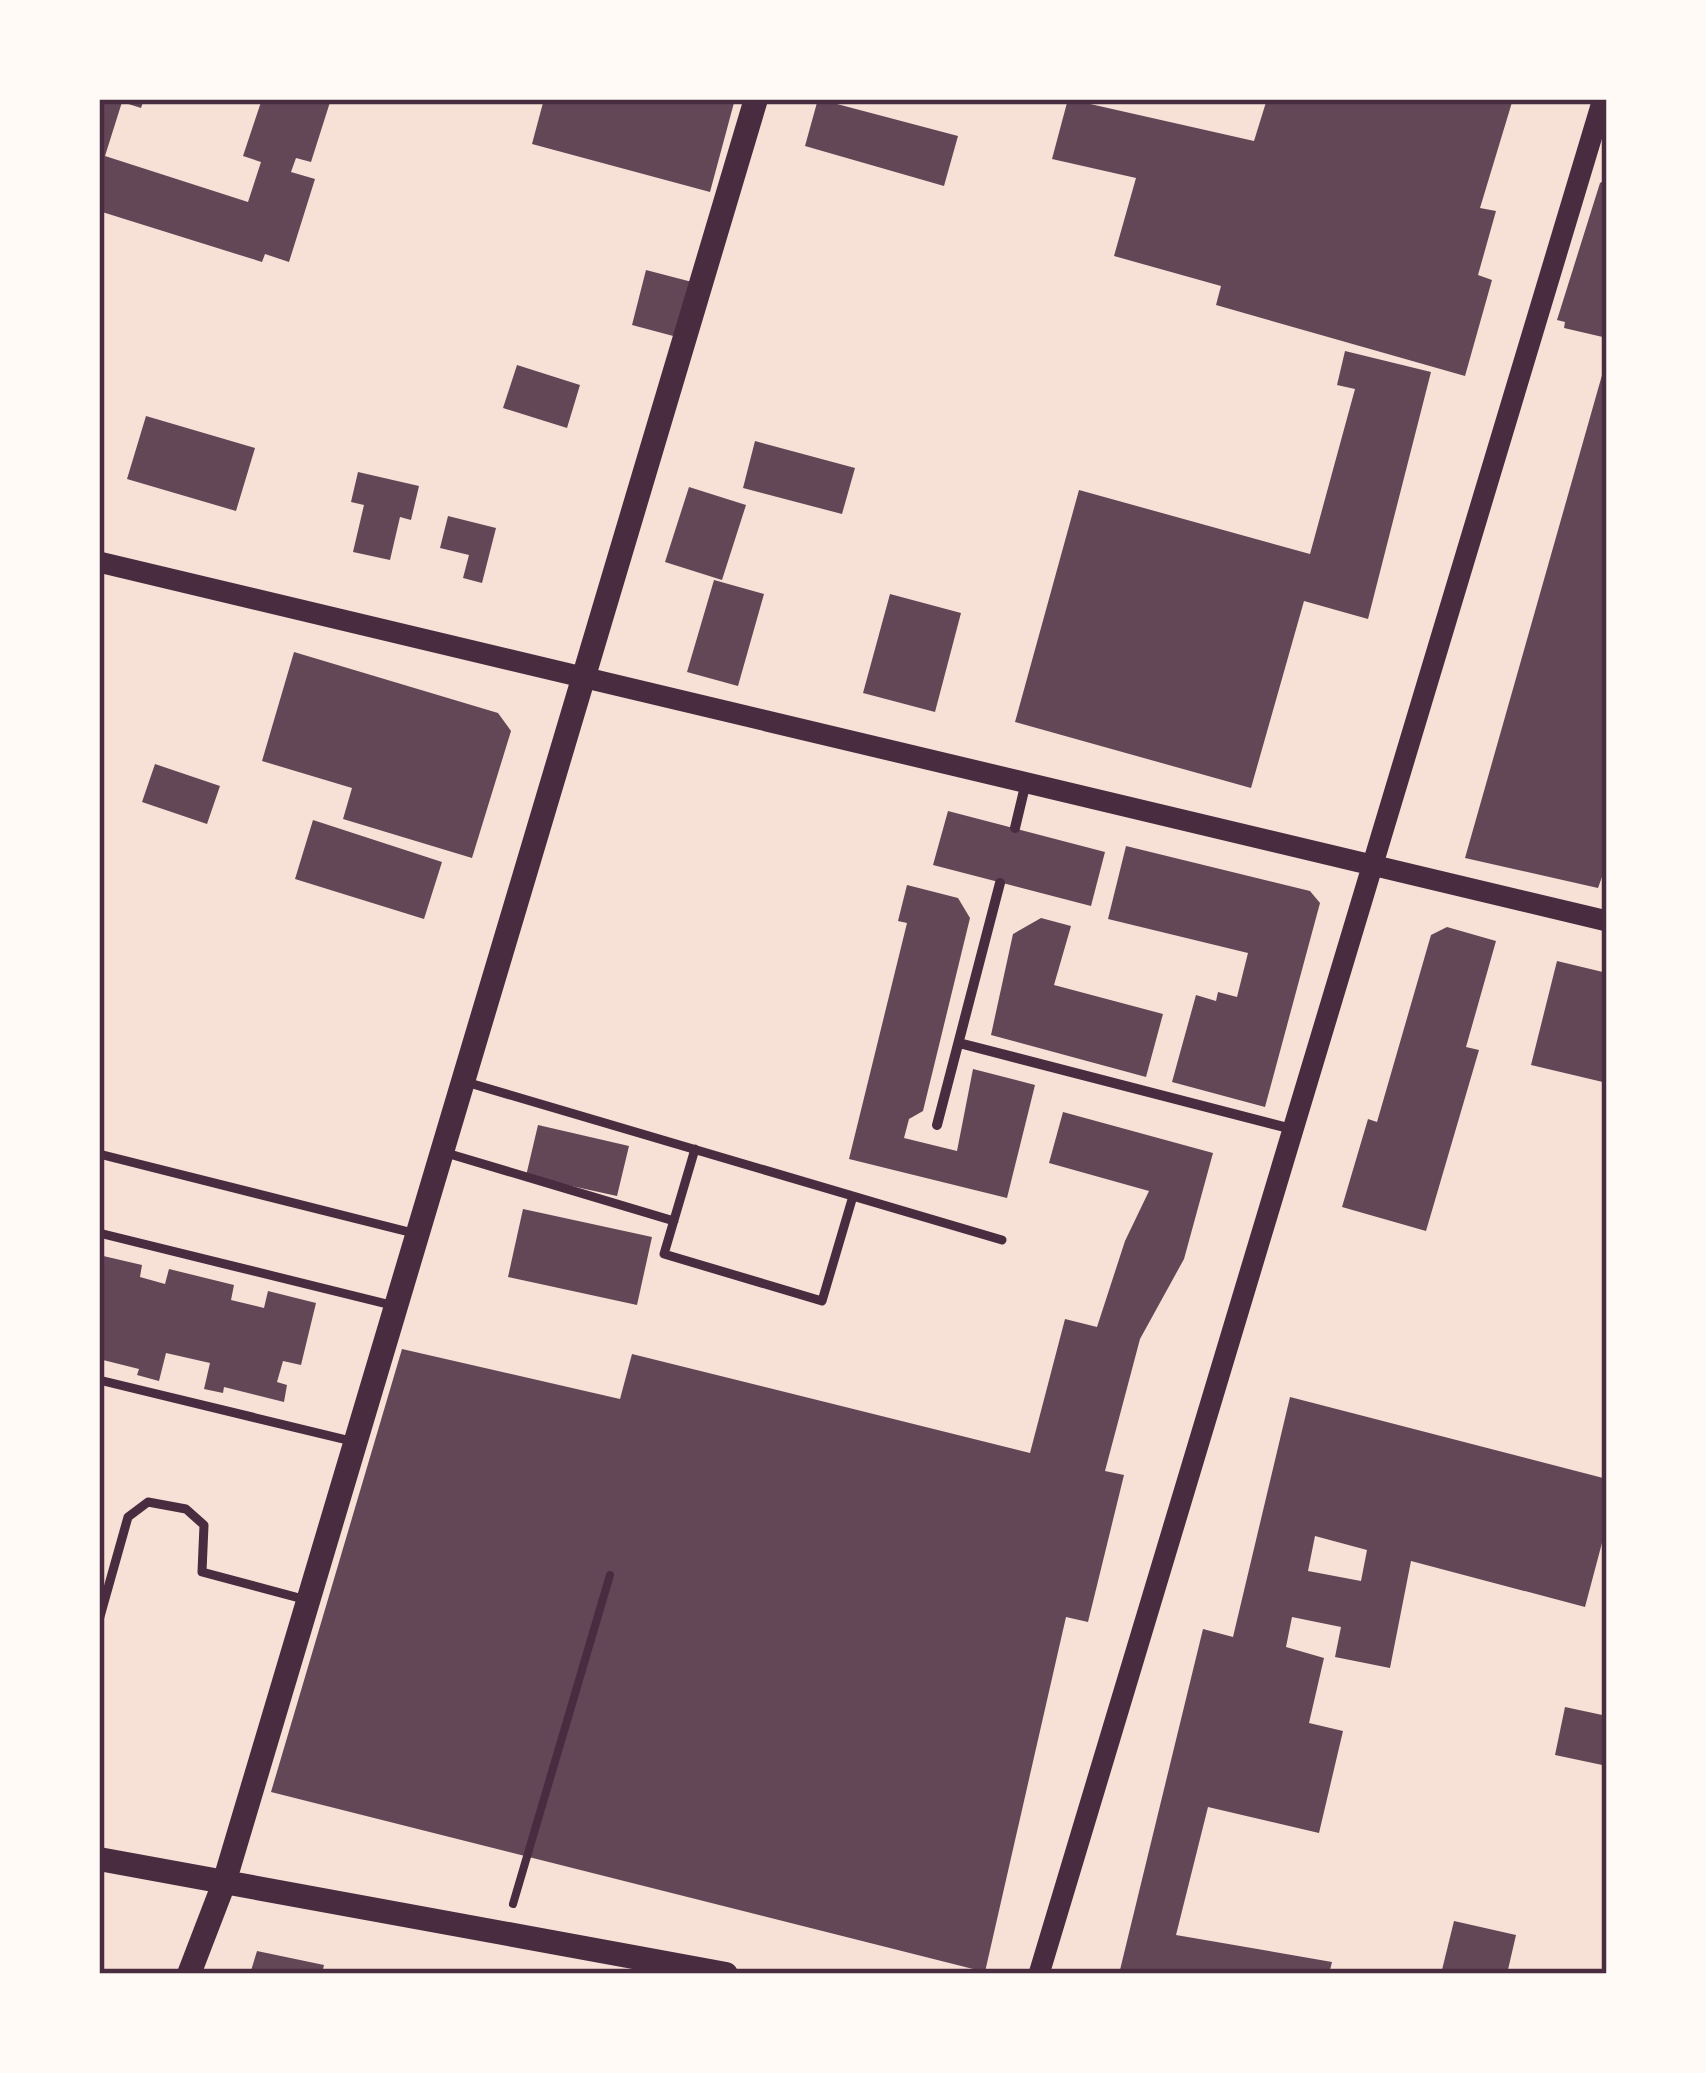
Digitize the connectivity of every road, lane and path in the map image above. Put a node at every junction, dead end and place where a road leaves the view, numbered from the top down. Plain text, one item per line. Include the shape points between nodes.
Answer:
1 (756, 99) edge
2 (1603, 99) edge
3 (99, 562) edge
4 (584, 677) junction
5 (1027, 782) junction
6 (1015, 828) dead end
7 (1372, 865) junction
8 (1000, 883) dead end
9 (1607, 921) edge
10 (959, 1043) junction
11 (464, 1082) junction
12 (937, 1125) dead end
13 (1292, 1130) junction
14 (695, 1149) junction
15 (442, 1152) junction
16 (99, 1154) edge
17 (853, 1196) junction
18 (674, 1221) junction
19 (99, 1233) edge
20 (418, 1234) junction
21 (1002, 1240) dead end
22 (396, 1306) junction
23 (99, 1380) edge
24 (356, 1442) junction
25 (610, 1575) dead end
26 (309, 1600) junction
27 (99, 1620) edge
28 (99, 1859) edge
29 (224, 1883) junction
30 (504, 1934) junction
31 (189, 1974) edge
32 (726, 1974) edge
33 (1039, 1974) edge

1 - 4 main road
2 - 7 street
3 - 4 street
4 - 5 street
4 - 11 main road
5 - 6 street
5 - 7 street
7 - 9 street
7 - 13 street
8 - 10 street
10 - 12 street
10 - 13 street
11 - 14 lane
11 - 15 main road
13 - 33 street
14 - 17 lane
14 - 18 lane
15 - 18 lane
15 - 20 main road
16 - 20 lane
17 - 18 lane via 822,1301 664,1254
17 - 21 lane
19 - 22 lane
20 - 22 main road
22 - 24 main road
23 - 24 lane
24 - 26 main road
25 - 30 path
26 - 27 lane via 202,1572 204,1525 187,1509 148,1502 128,1516
26 - 29 main road
28 - 29 main road
29 - 30 main road
29 - 31 main road
30 - 32 main road

